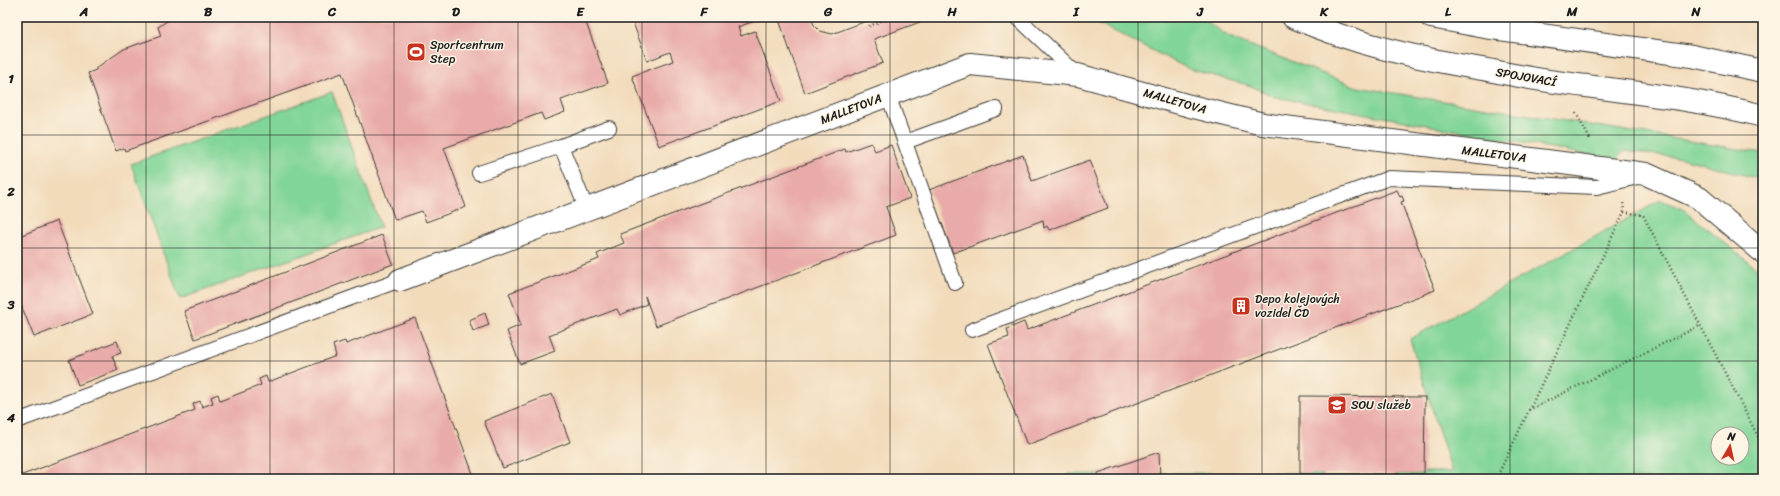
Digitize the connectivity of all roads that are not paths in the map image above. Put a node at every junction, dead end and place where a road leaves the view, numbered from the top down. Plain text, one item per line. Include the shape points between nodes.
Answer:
1 (1018, 17) edge
2 (1293, 17) edge
3 (1431, 17) edge
4 (1763, 70) edge
5 (1078, 75) junction
6 (888, 95) junction
7 (996, 109) dead end
8 (1763, 116) edge
9 (609, 128) dead end
10 (905, 142) junction
11 (561, 146) junction
12 (479, 173) dead end
13 (1646, 174) junction
14 (587, 210) junction
15 (1763, 252) edge
16 (400, 280) joint
17 (955, 282) dead end
18 (972, 330) dead end
19 (17, 421) edge

1 - 5 lane
2 - 8 street, SPOJOVACÍ via 1320,29 1423,59 1561,83 1738,109
3 - 4 street via 1692,56
5 - 6 street, MALLETOVA via 970,64
5 - 13 street, MALLETOVA via 1264,124
6 - 10 lane
6 - 14 street, MALLETOVA
7 - 10 lane
9 - 11 lane
10 - 17 lane
11 - 12 lane
11 - 14 lane
13 - 15 street, MALLETOVA via 1699,198
13 - 18 lane via 1597,187 1389,178
14 - 16 street, MALLETOVA
16 - 19 lane

